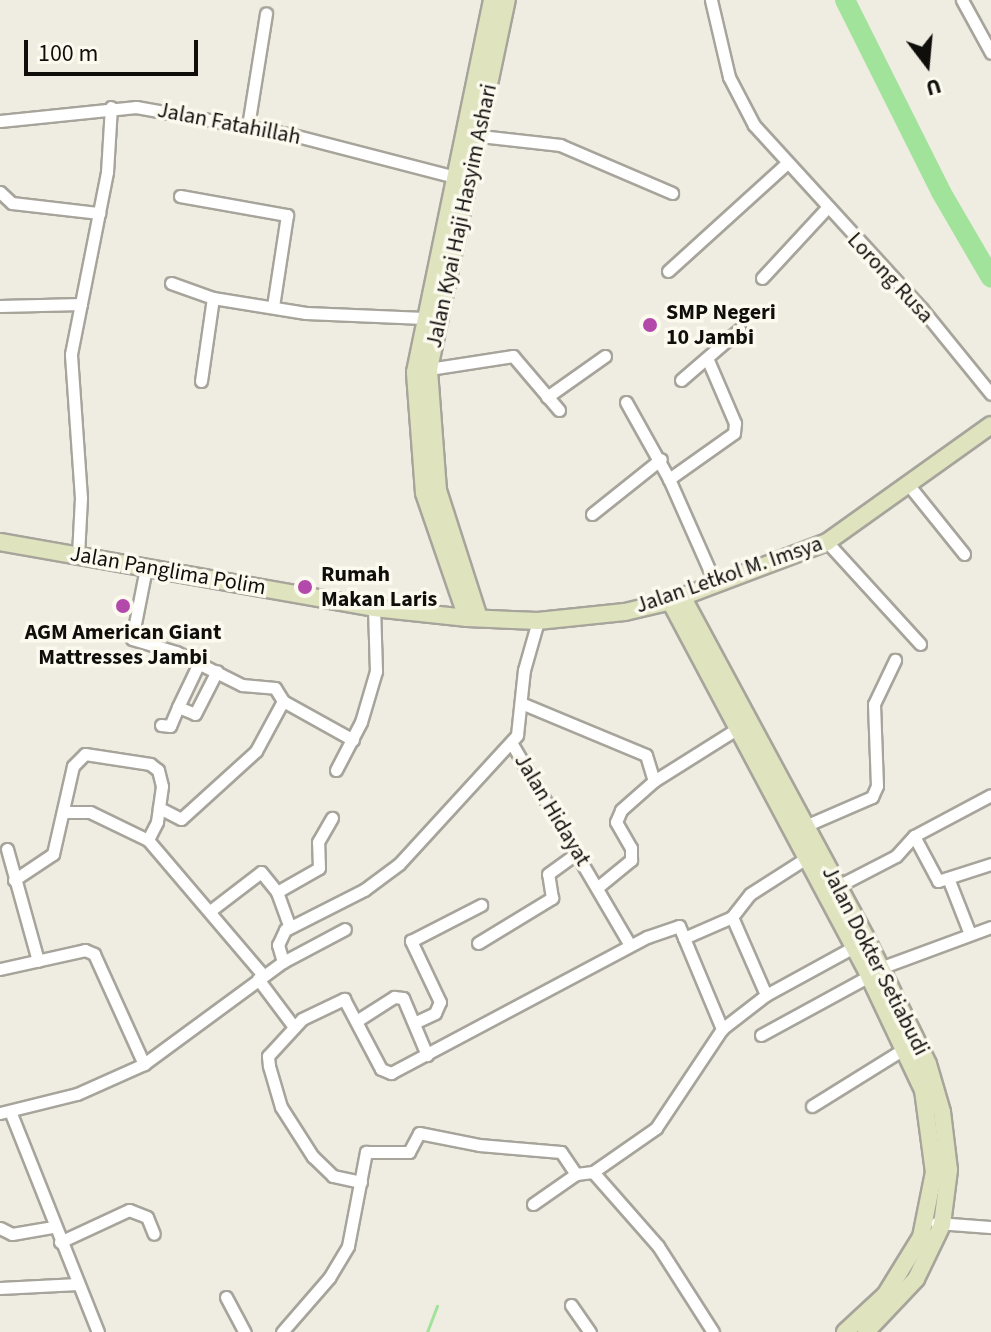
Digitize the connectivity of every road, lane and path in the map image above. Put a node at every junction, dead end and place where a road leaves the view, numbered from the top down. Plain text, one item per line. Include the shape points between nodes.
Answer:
1 (492, 0) edge
2 (507, 0) edge
3 (711, 0) edge
4 (962, 0) edge
5 (266, 13) dead end
6 (489, 53) junction
7 (991, 53) edge
8 (484, 80) junction
9 (111, 107) junction
10 (0, 121) edge
11 (248, 126) junction
12 (480, 136) junction
13 (785, 165) junction
14 (455, 177) junction
15 (0, 192) edge
16 (672, 193) dead end
17 (180, 196) dead end
18 (826, 209) junction
19 (99, 213) junction
20 (668, 271) dead end
21 (762, 278) dead end
22 (171, 283) dead end
23 (213, 298) junction
24 (81, 304) junction
25 (0, 306) edge
26 (273, 307) junction
27 (424, 318) junction
28 (739, 330) dead end
29 (605, 356) dead end
30 (707, 358) junction
31 (429, 369) junction
32 (681, 380) dead end
33 (201, 381) dead end
34 (991, 394) edge
35 (547, 397) junction
36 (626, 402) dead end
37 (559, 410) dead end
38 (991, 425) edge
39 (424, 427) junction
40 (661, 459) junction
41 (669, 479) junction
42 (907, 483) junction
43 (592, 514) dead end
44 (0, 542) edge
45 (827, 542) junction
46 (964, 554) dead end
47 (78, 555) junction
48 (146, 568) junction
49 (715, 583) junction
50 (676, 599) junction
51 (374, 608) junction
52 (473, 618) junction
53 (538, 621) junction
54 (920, 644) dead end
55 (895, 660) dead end
56 (199, 663) junction
57 (217, 671) junction
58 (283, 701) junction
59 (521, 703) junction
60 (178, 707) junction
61 (745, 724) junction
62 (161, 725) dead end
63 (353, 740) junction
64 (512, 744) junction
65 (336, 770) dead end
66 (654, 781) junction
67 (991, 795) edge
68 (159, 808) junction
69 (66, 812) junction
70 (332, 818) dead end
71 (805, 826) junction
72 (914, 836) junction
73 (148, 840) junction
74 (7, 849) dead end
75 (577, 853) junction
76 (806, 858) junction
77 (991, 864) edge
78 (948, 878) junction
79 (14, 880) junction
80 (838, 886) junction
81 (598, 887) junction
82 (277, 892) junction
83 (481, 905) dead end
84 (210, 911) junction
85 (732, 917) junction
86 (290, 927) junction
87 (991, 927) edge
88 (345, 929) dead end
89 (970, 934) junction
90 (684, 938) junction
91 (478, 943) dead end
92 (860, 944) junction
93 (630, 945) junction
94 (38, 961) junction
95 (283, 962) junction
96 (0, 969) edge
97 (874, 972) junction
98 (260, 977) junction
99 (766, 995) junction
100 (358, 1020) junction
101 (414, 1023) junction
102 (294, 1027) junction
103 (722, 1029) junction
104 (761, 1035) dead end
105 (911, 1045) junction
106 (427, 1055) junction
107 (144, 1064) junction
108 (812, 1106) dead end
109 (5, 1112) edge
110 (593, 1172) junction
111 (576, 1174) junction
112 (361, 1182) junction
113 (533, 1204) dead end
114 (934, 1222) junction
115 (53, 1227) junction
116 (991, 1227) edge
117 (0, 1228) edge
118 (154, 1234) dead end
119 (60, 1242) junction
120 (78, 1284) junction
121 (0, 1288) edge
122 (226, 1297) dead end
123 (571, 1305) dead end
124 (287, 1330) edge
125 (98, 1332) edge
126 (245, 1332) edge
127 (590, 1332) edge
128 (713, 1332) edge
129 (845, 1332) edge
130 (866, 1332) edge

1 - 6 street
2 - 6 street, Jalan Kyai Haji Hasyim Ashari
3 - 13 street, Lorong Rusa via 739,102
4 - 7 street
5 - 11 street
6 - 8 street
8 - 12 street, Jalan Kyai Haji Hasyim Ashari
8 - 14 street, Jalan Kyai Haji Hasyim Ashari
9 - 10 street, Jalan Fatahillah
9 - 11 street, Jalan Fatahillah
9 - 19 street
11 - 14 street, Jalan Fatahillah
12 - 16 street via 560,145
12 - 31 street, Jalan Kyai Haji Hasyim Ashari
13 - 18 street, Lorong Rusa
13 - 20 street
14 - 27 street, Jalan Kyai Haji Hasyim Ashari
15 - 19 street via 12,203
17 - 26 street via 287,215
18 - 21 street
18 - 34 street, Lorong Rusa via 885,267
19 - 24 street
22 - 23 street
23 - 26 street
23 - 33 street
24 - 25 street
24 - 47 street via 71,354 81,498
26 - 27 street
27 - 39 street, Jalan Kyai Haji Hasyim Ashari via 415,372
28 - 30 street
29 - 35 street
30 - 32 street
30 - 41 street via 735,423 734,433
31 - 35 street via 513,356
31 - 39 street, Jalan Kyai Haji Hasyim Ashari
35 - 37 street
36 - 40 street
38 - 42 street, Jalan Letkol M. Imsya
39 - 52 street, Jalan Kyai Haji Hasyim Ashari via 438,519
40 - 41 street
40 - 43 street
41 - 49 street
42 - 45 street, Jalan Letkol M. Imsya
42 - 46 street
44 - 47 street, Jalan Panglima Polim
45 - 49 street, Jalan Letkol M. Imsya
45 - 54 street
47 - 48 street, Jalan Panglima Polim
48 - 51 street, Jalan Panglima Polim
48 - 56 street via 132,639
49 - 50 street, Jalan Letkol M. Imsya
50 - 53 street, Jalan Letkol M. Imsya
50 - 61 street, Jalan Dokter Setiabudi
51 - 52 street, Jalan Panglima Polim
51 - 63 street via 376,671
52 - 53 street, Jalan Letkol M. Imsya
53 - 59 street, Jalan Hidayat
55 - 71 street via 874,704 877,786 872,797
56 - 57 street
56 - 60 street
57 - 58 street via 242,685 275,688
57 - 60 street via 195,714
58 - 63 street
58 - 68 street via 256,751 190,812 176,819
59 - 64 street, Jalan Hidayat
59 - 66 street via 646,755
60 - 62 street via 170,726
61 - 66 street
61 - 71 street, Jalan Dokter Setiabudi
61 - 76 street
63 - 65 street
64 - 75 street, Jalan Hidayat
64 - 86 street via 382,879
66 - 81 street via 616,816 631,860
67 - 72 street
68 - 69 street via 161,779 150,764 85,754 73,766
68 - 73 street
69 - 73 street via 90,812
69 - 79 street via 53,854
70 - 82 street via 318,842 319,868
71 - 80 street, Jalan Dokter Setiabudi
72 - 78 street via 937,881
72 - 80 street via 896,856
73 - 84 street
74 - 79 street
75 - 81 street, Jalan Hidayat
75 - 91 street via 548,874 552,898
76 - 85 street via 750,894
76 - 92 street
77 - 78 street
78 - 89 street
79 - 94 street
80 - 92 street, Jalan Dokter Setiabudi
81 - 93 street, Jalan Hidayat
82 - 84 street via 261,872
82 - 86 street
83 - 101 street via 411,941 440,1002 435,1013
84 - 98 street
85 - 90 street
85 - 99 street
86 - 95 street via 278,945
87 - 89 street
88 - 95 street
89 - 97 street
90 - 93 street via 679,926
90 - 103 street
92 - 97 street, Jalan Dokter Setiabudi
92 - 99 street
93 - 106 street
94 - 96 street
94 - 107 street via 85,950 94,954
95 - 98 street
97 - 104 street
97 - 105 street, Jalan Dokter Setiabudi
98 - 102 street
98 - 107 street
99 - 103 street
100 - 101 street via 398,997 409,1006
100 - 102 street via 344,999
100 - 106 street via 385,1073
101 - 106 street
102 - 112 street via 268,1056 281,1107 299,1140 333,1176
103 - 110 street via 656,1128
105 - 108 street
105 - 114 street, Jalan Dokter Setiabudi via 931,1131
107 - 109 street via 77,1094
109 - 115 street
110 - 111 street
110 - 128 street via 658,1246
111 - 112 street via 561,1152 419,1133 409,1152 367,1151
111 - 113 street
112 - 124 street via 348,1246
114 - 116 street
114 - 129 street, Jalan Dokter Setiabudi via 902,1274
114 - 130 street, Jalan Dokter Setiabudi via 916,1279
115 - 117 street via 12,1234
115 - 119 street
118 - 119 street via 147,1217 129,1210
119 - 120 street
120 - 121 street
120 - 125 street
122 - 126 street
123 - 127 street

